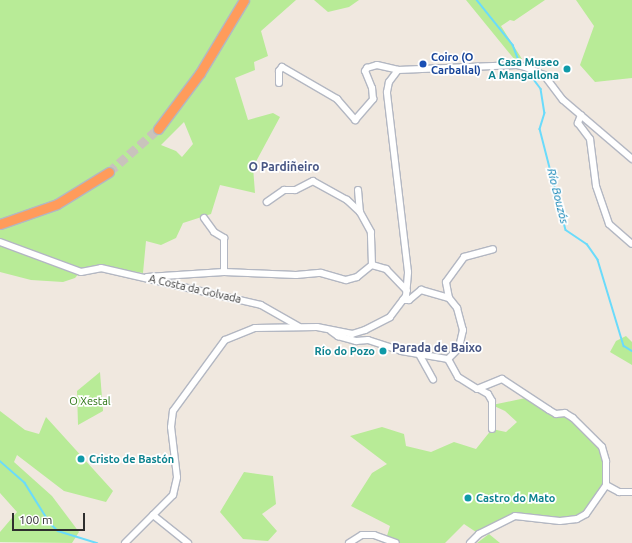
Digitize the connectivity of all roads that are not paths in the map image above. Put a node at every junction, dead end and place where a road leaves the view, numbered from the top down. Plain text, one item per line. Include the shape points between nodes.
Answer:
1 (244, 0) edge
2 (398, 70) junction
3 (279, 83) dead end
4 (581, 115) junction
5 (158, 129) tunnel mouth
6 (632, 159) edge
7 (109, 172) tunnel mouth
8 (358, 190) dead end
9 (267, 202) dead end
10 (360, 212) junction
11 (204, 218) dead end
12 (0, 224) edge
13 (0, 242) edge
14 (632, 244) edge
15 (493, 249) dead end
16 (372, 265) junction
17 (224, 272) junction
18 (147, 277) junction
19 (407, 291) junction
20 (449, 298) junction
21 (403, 300) junction
22 (298, 326) junction
23 (330, 330) junction
24 (419, 354) junction
25 (448, 359) junction
26 (433, 379) dead end
27 (477, 389) junction
28 (492, 429) dead end
29 (606, 486) junction
30 (632, 492) edge
31 (153, 515) junction
32 (125, 543) edge
33 (188, 543) edge
34 (349, 543) edge
35 (396, 543) edge
36 (470, 543) edge

1 - 5 highway via 200,73
2 - 3 street via 377,65 367,68 365,71 372,88 373,99 355,120 337,99 282,67 279,71
2 - 4 street via 520,66 544,75 563,100
2 - 19 street via 389,82 388,92 408,272
4 - 6 street
4 - 14 street via 578,123 590,140 596,186 609,224
7 - 12 highway via 57,204
8 - 10 street
9 - 10 street via 284,190 295,190 313,181 346,200
10 - 16 street via 370,232
11 - 17 street via 214,232 224,238
13 - 18 street, A Costa da Golvada via 81,272 101,268
15 - 20 street via 464,256 446,282
16 - 17 street via 357,277 346,280 321,273 296,275
16 - 19 street via 386,269
17 - 18 street
18 - 22 street, A Costa da Golvada via 261,305
19 - 21 street
20 - 21 street via 421,290 409,300
20 - 25 street via 457,308 463,330 459,348
21 - 23 street via 390,317 365,330 352,334
22 - 23 street
22 - 31 street via 255,328 225,340 173,411 171,427 177,477 173,495
23 - 24 street via 338,336 356,341 368,340
24 - 25 street
24 - 26 street
25 - 27 street via 458,377
27 - 28 street via 488,394 492,401
27 - 29 street via 502,379 556,414 565,413 573,418 602,447 606,461
29 - 30 street via 619,492
29 - 36 street via 586,514 577,519 560,522 515,516 479,534
31 - 32 street
31 - 33 street
34 - 35 street via 362,535 374,535

